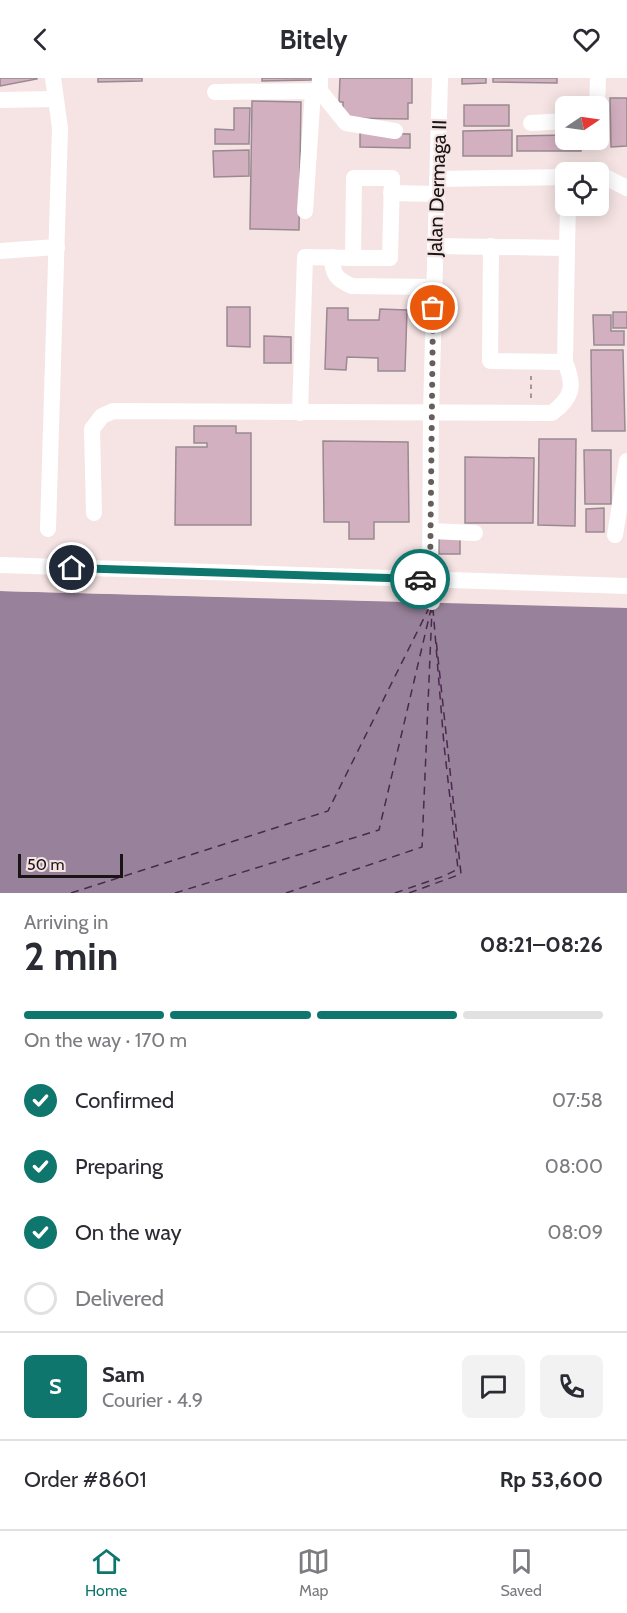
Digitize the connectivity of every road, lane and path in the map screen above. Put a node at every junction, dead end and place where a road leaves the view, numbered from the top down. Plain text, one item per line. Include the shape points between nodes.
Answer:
1 (53, 78) edge
2 (440, 78) edge
3 (598, 78) edge
4 (318, 87) edge
5 (215, 92) dead end
6 (597, 96) edge
7 (55, 99) junction
8 (0, 100) edge
9 (555, 122) edge
10 (531, 123) dead end
11 (395, 131) dead end
12 (555, 178) edge
13 (609, 180) edge
14 (609, 182) edge
15 (436, 187) junction
16 (627, 188) edge
17 (392, 194) junction
18 (627, 196) edge
19 (305, 211) dead end
20 (568, 216) edge
21 (435, 246) junction
22 (491, 246) junction
23 (57, 247) junction
24 (567, 248) junction
25 (0, 251) edge
26 (332, 257) junction
27 (353, 258) junction
28 (433, 287) junction
29 (531, 361) junction
30 (565, 362) junction
31 (300, 413) junction
32 (431, 413) junction
33 (531, 413) junction
34 (627, 461) edge
35 (94, 513) dead end
36 (48, 529) dead end
37 (431, 531) junction
38 (475, 533) dead end
39 (615, 535) dead end
40 (0, 565) edge
41 (430, 580) junction
42 (627, 586) edge
43 (432, 602) dead end

1 - 7 lane
2 - 15 lane, Jalan Dermaga II
3 - 6 lane
4 - 5 lane
4 - 11 lane via 346,123
4 - 19 lane
7 - 8 lane
7 - 23 lane via 60,128
9 - 10 lane
12 - 15 lane
13 - 16 lane
14 - 18 lane
15 - 17 lane
15 - 21 lane, Jalan Dermaga II
17 - 27 lane via 390,258
17 - 27 lane via 392,178 354,178
20 - 24 lane
21 - 22 lane
21 - 28 lane, Jalan Dermaga II
22 - 24 lane
22 - 29 lane via 490,361
23 - 25 lane
23 - 36 lane
24 - 30 lane
26 - 27 lane
26 - 28 lane via 332,269 340,281 352,286
26 - 31 lane via 305,257
28 - 32 lane, Jalan Dermaga II
29 - 30 lane
29 - 33 path
30 - 33 lane via 571,393 565,403 552,413
31 - 32 lane
31 - 35 lane via 113,411 102,416 92,429
32 - 33 lane
32 - 37 lane, Jalan Dermaga II
34 - 39 lane
37 - 38 lane
37 - 41 lane, Jalan Dermaga II
40 - 41 lane
41 - 42 lane
41 - 43 lane, Jalan Dermaga II

